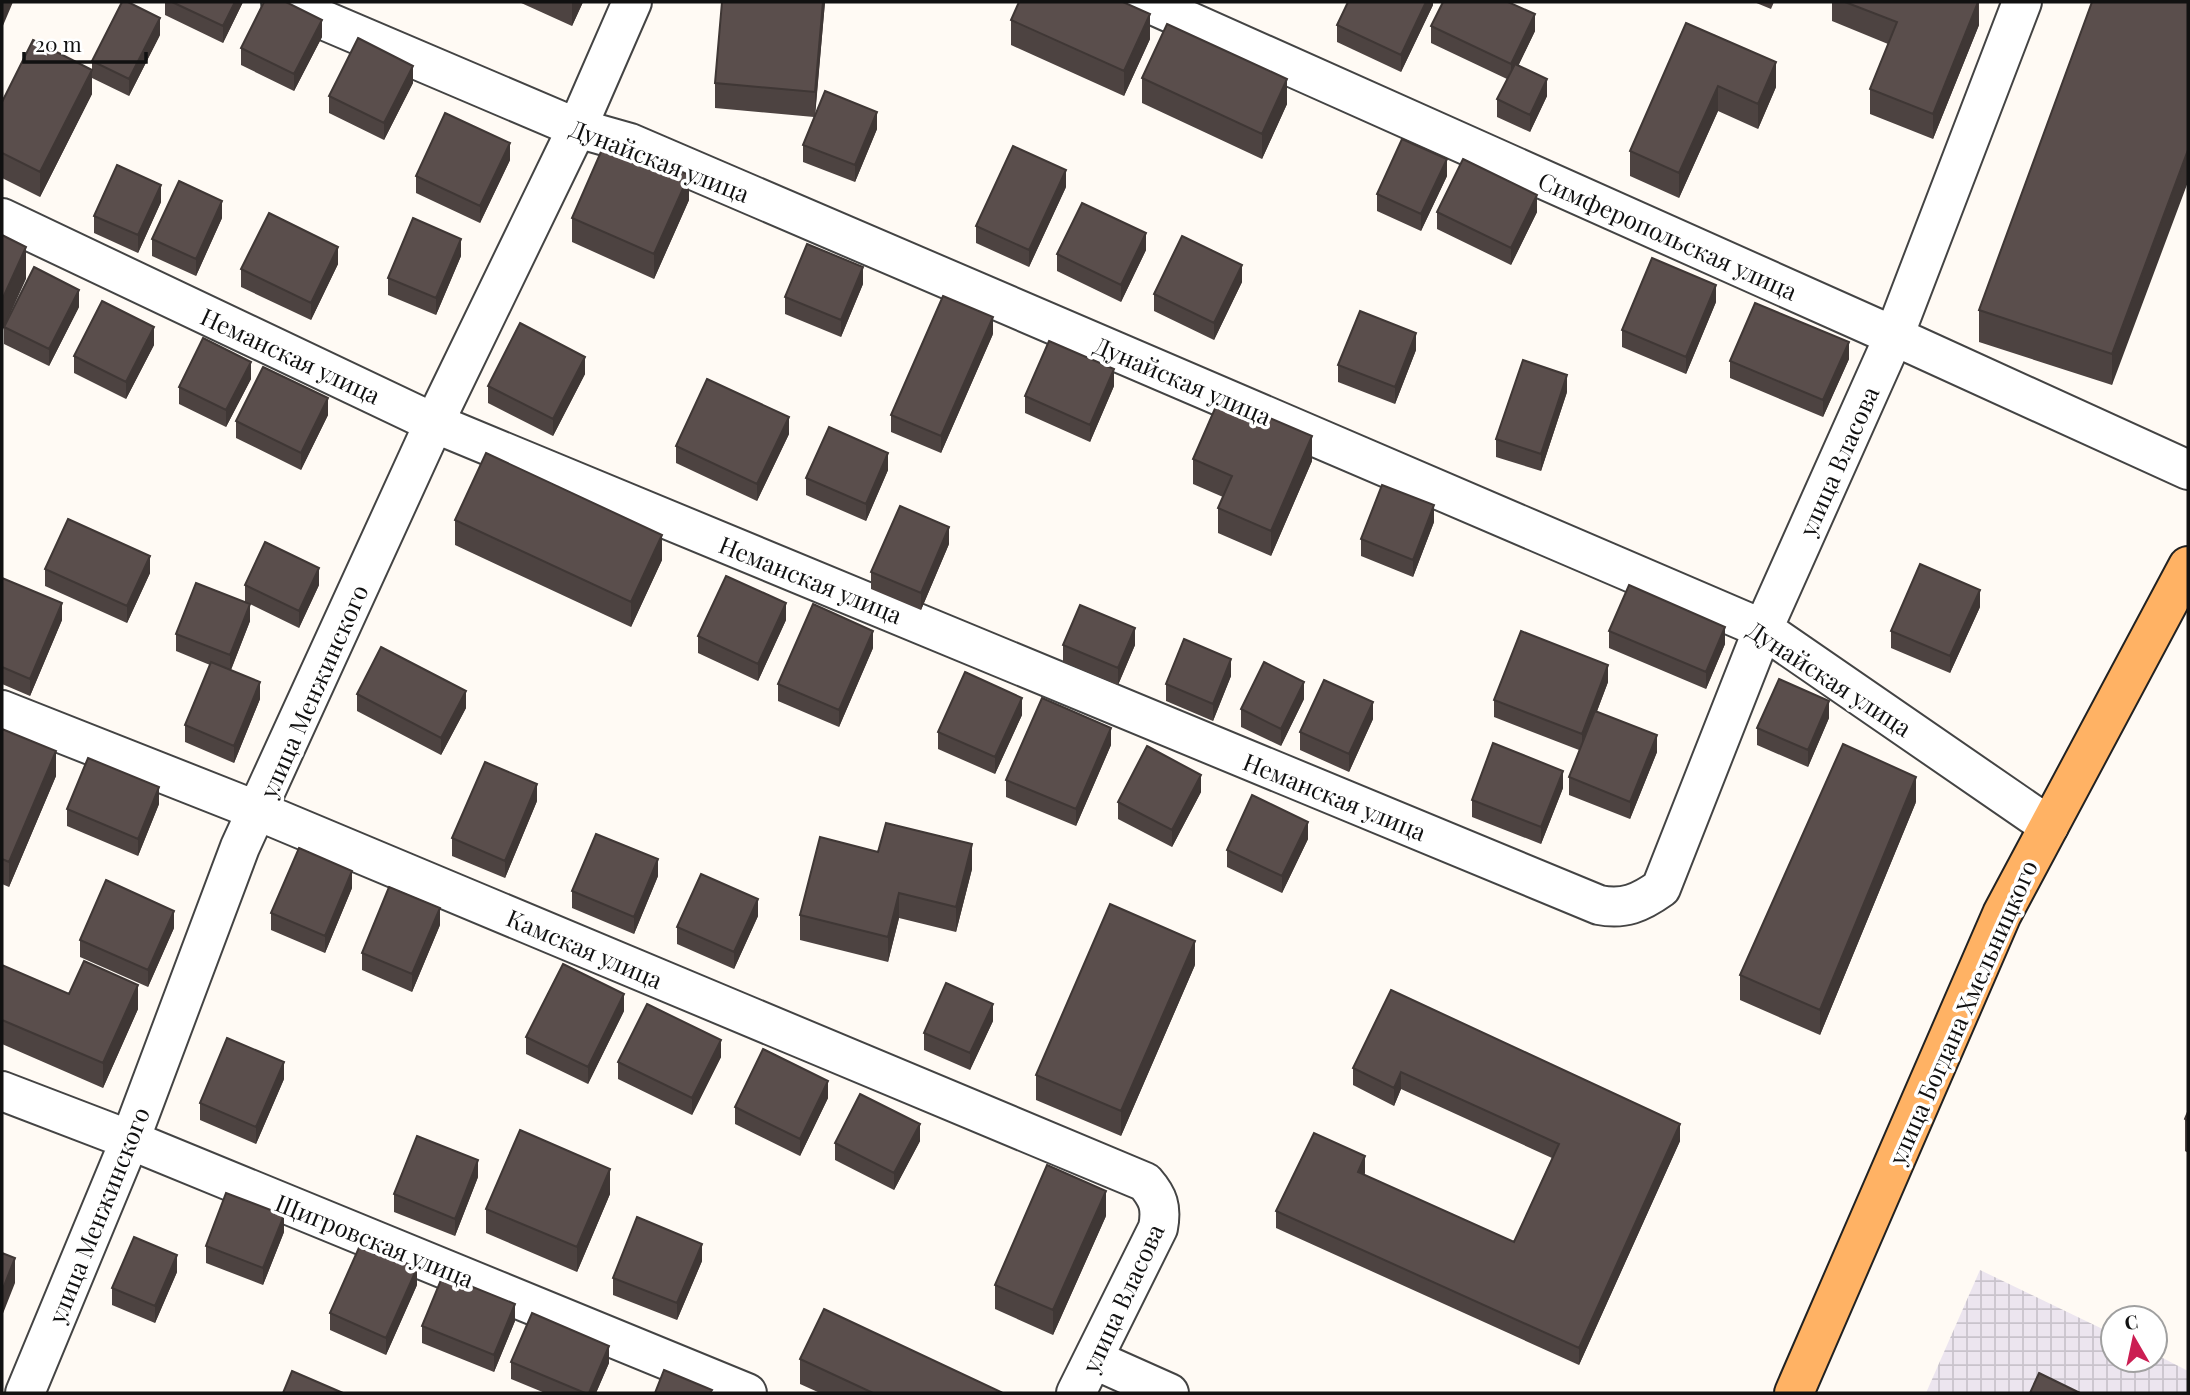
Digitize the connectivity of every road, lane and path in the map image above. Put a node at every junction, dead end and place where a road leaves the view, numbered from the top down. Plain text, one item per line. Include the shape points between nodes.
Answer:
1 (281, 2) edge
2 (632, 2) edge
3 (1146, 2) edge
4 (2013, 5) edge
5 (577, 128) junction
6 (2, 218) edge
7 (1894, 336) junction
8 (434, 423) junction
9 (2188, 470) edge
10 (2188, 566) edge
11 (1763, 629) junction
12 (2, 710) edge
13 (258, 811) junction
14 (2049, 826) junction
15 (1632, 904) joint
16 (2, 1091) edge
17 (130, 1140) junction
18 (1159, 1201) joint
19 (1095, 1360) junction
20 (25, 1393) edge
21 (747, 1393) edge
22 (1076, 1393) edge
23 (1169, 1393) edge
24 (1794, 1393) edge

1 - 5 street, Дунайская улица
2 - 5 street, улица Менжинского
3 - 7 street, Симферопольская улица
4 - 7 street, улица Власова
5 - 8 street, улица Менжинского
5 - 11 street, Дунайская улица via 630,143
6 - 8 street, Неманская улица
7 - 9 street, Симферопольская улица
7 - 11 street, улица Власова
8 - 13 street, улица Менжинского
8 - 15 street, Неманская улица via 1599,905
10 - 14 main road, улица Богдана Хмельницкого
11 - 14 street, Дунайская улица
11 - 15 street, улица Власова via 1661,888
12 - 13 street, Камская улица
13 - 17 street, улица Менжинского via 240,847
13 - 18 street, Камская улица via 1145,1182
14 - 24 main road, улица Богдана Хмельницкого via 2001,914
16 - 17 street, Щигровская улица
17 - 20 street, улица Менжинского
17 - 21 street, Щигровская улица
18 - 19 street, улица Власова via 1158,1228
19 - 22 street, улица Власова
19 - 23 street

